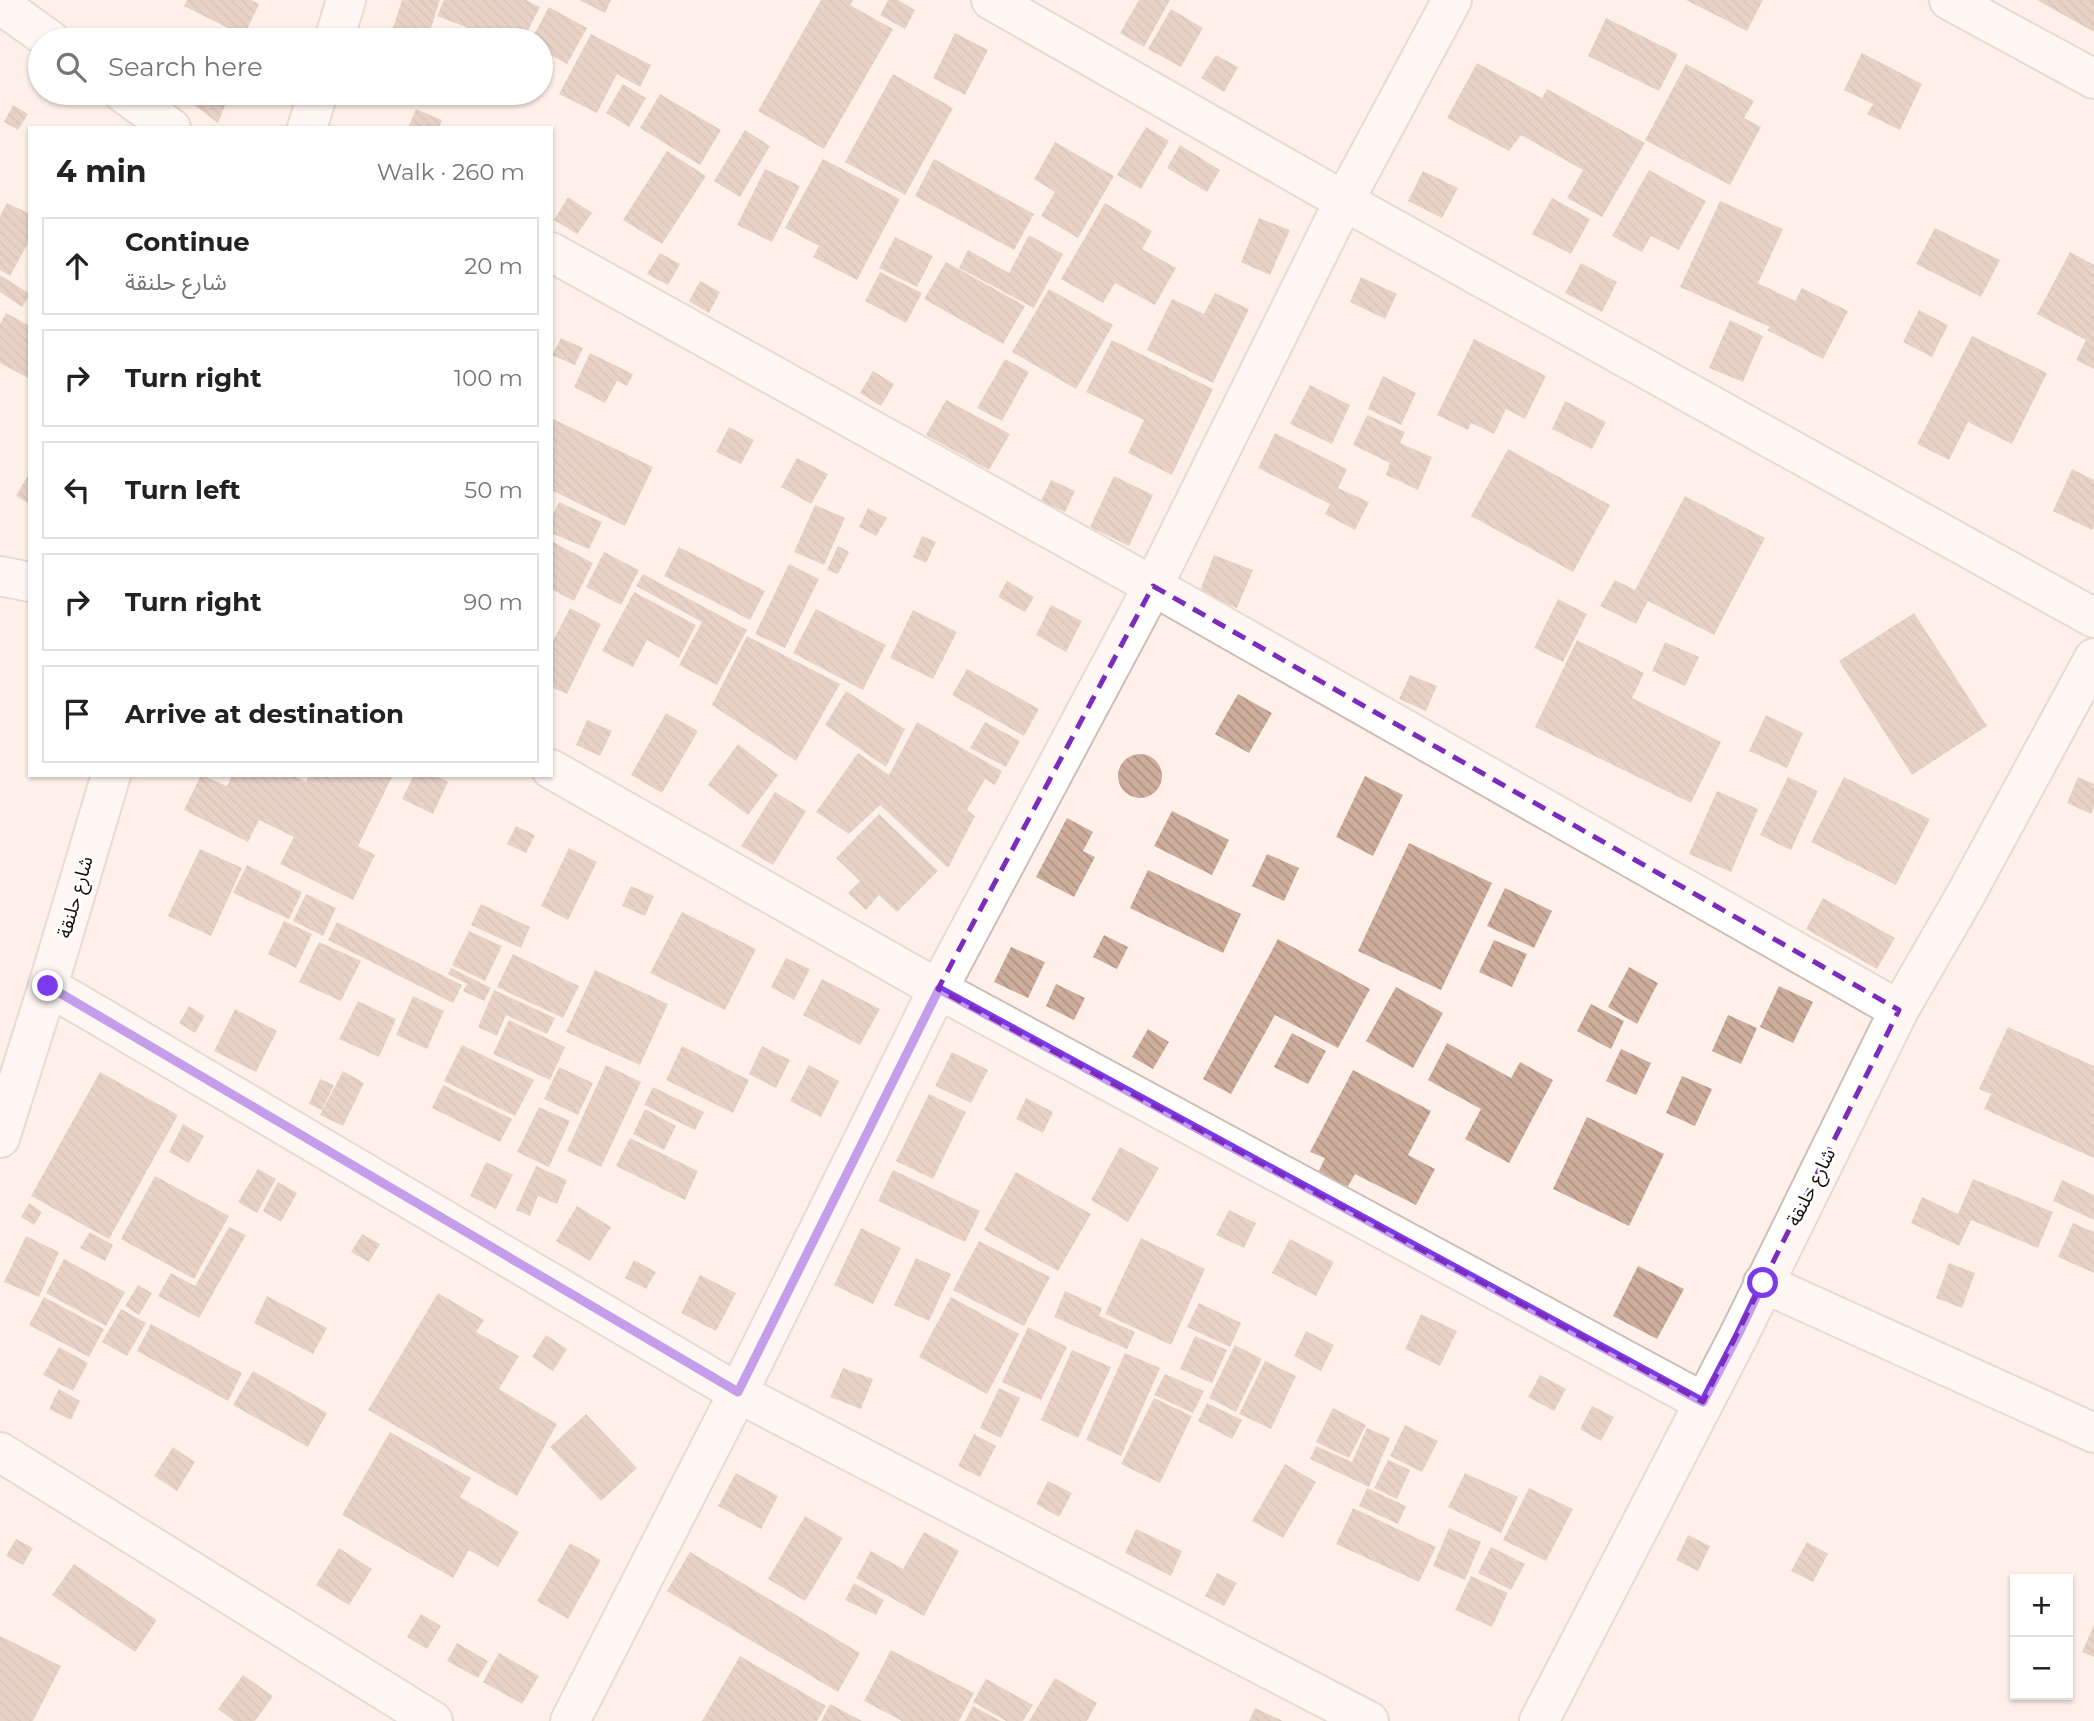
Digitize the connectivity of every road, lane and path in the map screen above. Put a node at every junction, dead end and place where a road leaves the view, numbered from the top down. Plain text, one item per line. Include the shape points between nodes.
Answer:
1 (346, 0) edge
2 (991, 0) edge
3 (1452, 0) edge
4 (1949, 0) edge
5 (0, 4) edge
6 (33, 28) edge
7 (338, 28) edge
8 (2094, 79) edge
9 (139, 105) edge
10 (168, 126) edge
11 (1344, 201) junction
12 (553, 253) edge
13 (0, 576) edge
14 (28, 582) edge
15 (1153, 586) junction
16 (2094, 618) edge
17 (2094, 658) edge
18 (553, 770) edge
19 (110, 777) edge
20 (48, 986) junction
21 (939, 989) junction
22 (1899, 1010) junction
23 (0, 1138) edge
24 (1763, 1283) junction
25 (738, 1392) junction
26 (1703, 1402) junction
27 (2094, 1433) edge
28 (0, 1452) edge
29 (433, 1721) edge
30 (570, 1721) edge
31 (1369, 1721) edge
32 (1539, 1721) edge

1 - 7 street
2 - 11 street
3 - 11 street
4 - 8 street
5 - 6 street
9 - 10 street
11 - 15 street
11 - 16 street
12 - 15 street
13 - 14 street
15 - 21 street
15 - 22 street
17 - 22 street, شارع حلنقة
18 - 21 street
19 - 20 street, شارع حلنقة
20 - 23 street, شارع حلنقة
20 - 25 street
21 - 25 street
21 - 26 street
22 - 24 street, شارع حلنقة
24 - 26 street, شارع حلنقة
24 - 27 street
25 - 30 street
25 - 31 street
26 - 32 street, شارع حلنقة
28 - 29 street

